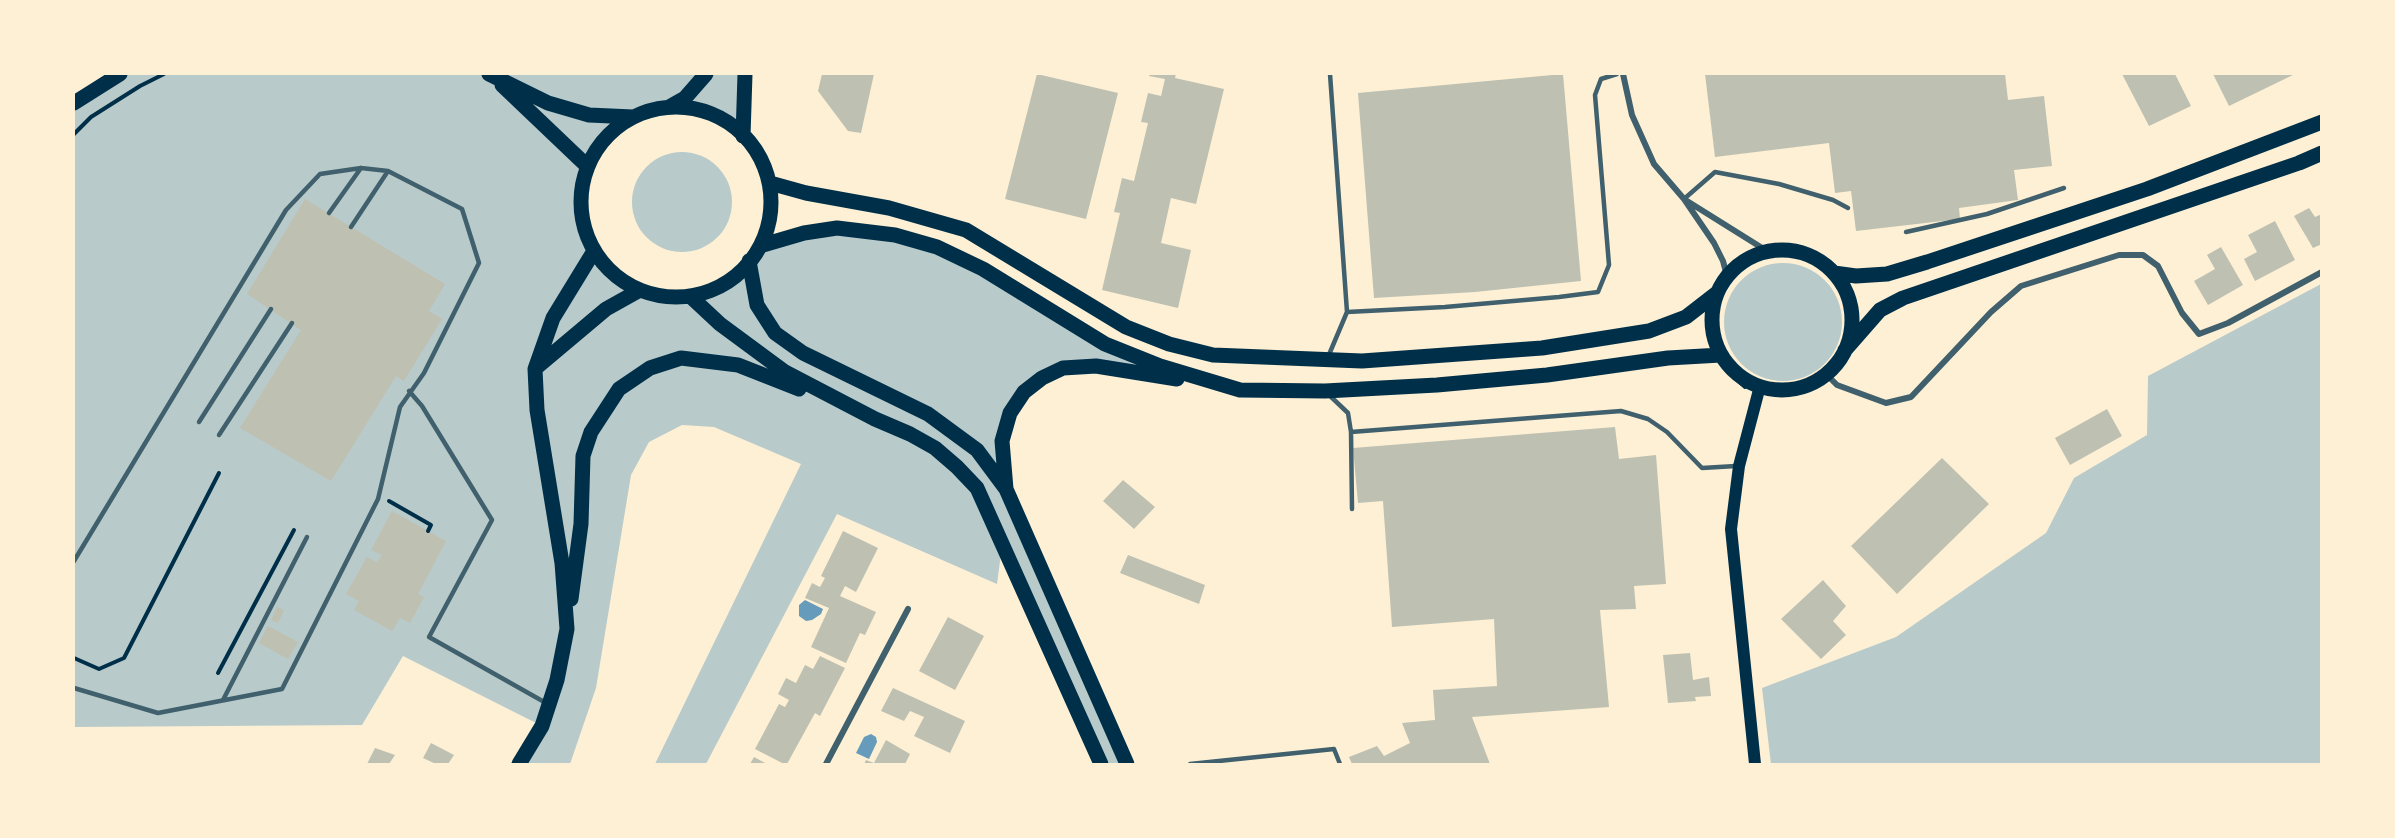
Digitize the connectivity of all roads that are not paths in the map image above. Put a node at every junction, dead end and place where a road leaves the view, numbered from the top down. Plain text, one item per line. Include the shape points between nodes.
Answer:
1 (120, 74) edge
2 (490, 74) edge
3 (706, 74) edge
4 (745, 74) edge
5 (1330, 74) edge
6 (1617, 74) edge
7 (1623, 74) edge
8 (74, 103) edge
9 (669, 107) junction
10 (635, 117) junction
11 (2322, 122) edge
12 (743, 136) junction
13 (2322, 153) edge
14 (587, 166) junction
15 (361, 168) junction
16 (388, 171) junction
17 (770, 183) junction
18 (2064, 188) dead end
19 (1684, 199) junction
20 (1848, 208) dead end
21 (329, 213) dead end
22 (351, 227) dead end
23 (1906, 232) dead end
24 (763, 244) junction
25 (594, 251) junction
26 (1767, 252) junction
27 (750, 261) junction
28 (2322, 272) edge
29 (1834, 273) junction
30 (1727, 276) junction
31 (640, 290) junction
32 (1717, 293) junction
33 (690, 296) junction
34 (271, 309) dead end
35 (1347, 312) junction
36 (292, 323) dead end
37 (1845, 350) junction
38 (1721, 355) junction
39 (1327, 360) junction
40 (535, 369) junction
41 (1826, 374) junction
42 (1760, 386) junction
43 (1240, 390) junction
44 (410, 391) junction
45 (1325, 391) junction
46 (874, 419) junction
47 (199, 422) dead end
48 (1351, 432) junction
49 (219, 435) dead end
50 (1739, 466) junction
51 (1006, 489) junction
52 (1352, 509) dead end
53 (307, 537) dead end
54 (74, 561) edge
55 (908, 609) dead end
56 (567, 629) junction
57 (74, 688) edge
58 (223, 700) junction
59 (549, 704) junction
60 (1190, 764) edge
61 (519, 765) edge
62 (826, 765) edge
63 (1101, 765) edge
64 (1127, 765) edge
65 (1340, 765) edge
66 (1755, 765) edge

1 - 8 main road
2 - 10 main road via 548,103 589,115
2 - 14 main road
3 - 9 main road via 685,98
4 - 12 main road
5 - 35 lane
6 - 35 lane via 1601,80 1595,95 1609,265 1598,292
7 - 19 street via 1632,115 1654,164
9 - 10 main road
9 - 12 main road via 688,107 720,117
10 - 14 main road via 621,124 597,147
11 - 29 main road via 2147,189 1927,262 1887,274
12 - 17 main road via 758,156
13 - 37 main road via 1903,298 1880,310
14 - 25 main road via 580,210
15 - 16 lane
15 - 21 lane
15 - 54 lane via 320,174 286,210
16 - 22 lane
16 - 44 lane via 462,209 479,263 424,373
17 - 24 main road via 770,219
17 - 39 main road via 890,208 966,230 1126,327 1169,344 1213,354
18 - 23 lane via 1987,214
19 - 20 lane via 1715,172 1779,184
19 - 26 street
19 - 30 street via 1714,243
24 - 27 main road
24 - 43 main road via 837,228 895,235 937,247 983,269 1106,344 1160,366
25 - 31 main road via 613,274
25 - 40 main road via 554,318
26 - 29 main road via 1804,254
26 - 30 main road via 1745,260
27 - 33 main road via 723,284
27 - 51 main road via 758,305 775,333 803,354 928,414 977,450
28 - 41 street via 2228,323 2199,334 2182,313 2158,266 2143,255 2120,255 2021,286 1991,312 1911,397 1886,404 1837,385
29 - 37 main road via 1851,310
30 - 32 main road
31 - 33 main road via 661,296
31 - 40 main road via 606,309
32 - 38 main road via 1713,335
32 - 39 main road via 1686,317 1649,331 1542,348
33 - 46 main road via 720,324 785,372
34 - 47 lane
35 - 39 lane
36 - 49 lane
37 - 41 main road
38 - 42 main road via 1731,369
38 - 45 main road via 1437,385
40 - 56 main road via 537,410 562,563
41 - 42 main road via 1799,387 1780,390
42 - 50 main road
43 - 45 main road
43 - 51 main road via 1096,366 1064,368 1024,392 1010,413 1002,441
44 - 58 lane via 400,407 378,499 282,689
44 - 59 lane via 492,520 429,637
45 - 48 lane via 1348,414
46 - 56 main road via 738,365 681,358 650,368 619,389 591,432 583,456 581,524
46 - 63 main road via 934,448 977,488
48 - 50 lane via 1621,411 1648,419 1667,432 1702,468
48 - 52 lane
50 - 66 main road via 1731,529
51 - 64 main road
53 - 58 lane
55 - 62 street
56 - 59 main road
57 - 58 lane via 158,713
59 - 61 main road via 542,726
60 - 65 lane via 1334,749

